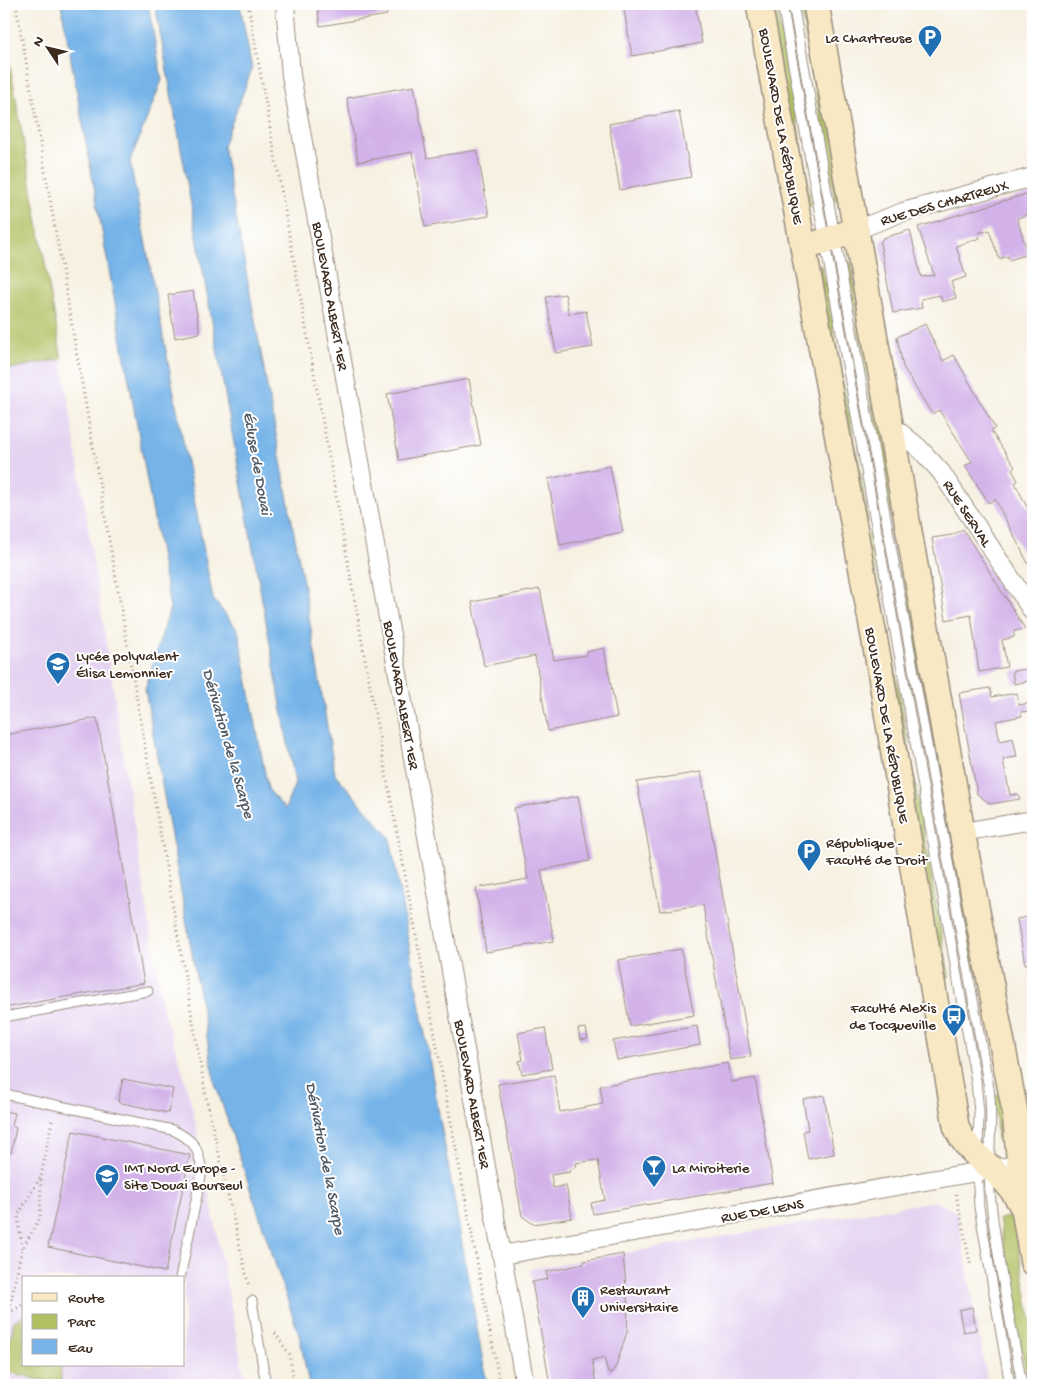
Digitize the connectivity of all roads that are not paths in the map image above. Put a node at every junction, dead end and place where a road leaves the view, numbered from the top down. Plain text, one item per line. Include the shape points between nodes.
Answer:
1 (285, 4) edge
2 (760, 4) edge
3 (782, 4) edge
4 (793, 4) edge
5 (816, 4) edge
6 (1033, 177) edge
7 (830, 239) junction
8 (891, 425) junction
9 (1033, 612) edge
10 (1033, 820) edge
11 (962, 832) junction
12 (148, 991) dead end
13 (4, 1017) edge
14 (4, 1094) edge
15 (1027, 1163) edge
16 (985, 1167) junction
17 (1024, 1209) junction
18 (502, 1255) junction
19 (1033, 1263) edge
20 (180, 1276) edge
21 (252, 1301) road end
22 (266, 1385) edge
23 (526, 1385) edge
24 (1010, 1385) edge
25 (1022, 1385) edge

1 - 18 street, BOULEVARD ALBERT 1ER via 291,75
2 - 7 main road, BOULEVARD DE LA RÉPUBLIQUE
3 - 7 lane
4 - 7 lane
5 - 7 main road, BOULEVARD DE LA RÉPUBLIQUE
6 - 7 street, RUE DES CHARTREUX via 903,212
7 - 8 main road, BOULEVARD DE LA RÉPUBLIQUE
7 - 16 lane via 989,1088 992,1112
7 - 16 main road, BOULEVARD DE LA RÉPUBLIQUE via 879,664 956,1126 962,1140
8 - 9 street, RUE SERVAL via 941,472
8 - 11 main road, BOULEVARD DE LA RÉPUBLIQUE
10 - 11 street
11 - 15 main road, BOULEVARD DE LA RÉPUBLIQUE
12 - 13 lane
14 - 20 lane via 173,1130 191,1139 200,1155 202,1171
15 - 16 street, RUE DE LENS
15 - 17 main road, BOULEVARD DE LA RÉPUBLIQUE
16 - 17 main road, BOULEVARD DE LA RÉPUBLIQUE via 1016,1194
16 - 18 street, RUE DE LENS via 952,1177
16 - 24 lane via 979,1207
16 - 25 lane
17 - 19 main road, BOULEVARD DE LA RÉPUBLIQUE
18 - 23 street, BOULEVARD ALBERT 1ER
21 - 22 lane

